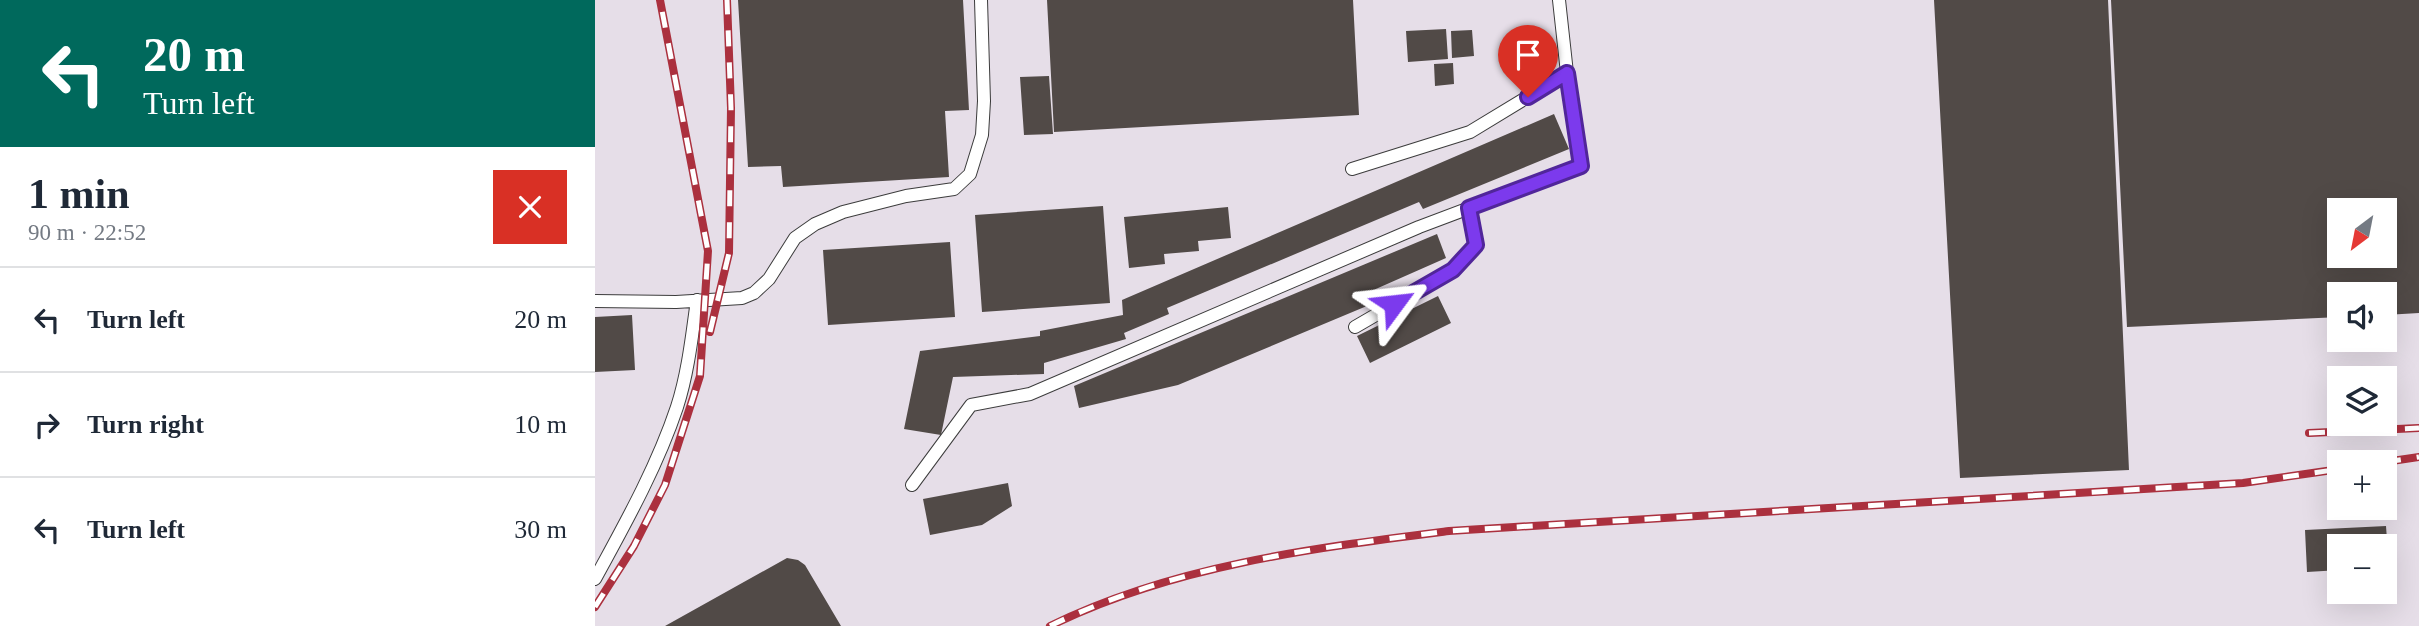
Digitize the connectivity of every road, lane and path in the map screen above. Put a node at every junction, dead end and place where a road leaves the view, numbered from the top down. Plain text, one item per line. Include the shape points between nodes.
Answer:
1 (981, 0) edge
2 (1559, 0) edge
3 (1567, 73) junction
4 (1352, 169) dead end
5 (1469, 208) junction
6 (697, 300) junction
7 (595, 301) edge
8 (1355, 327) dead end
9 (912, 485) dead end
10 (595, 579) edge

1 - 6 lane via 983,124 970,174 954,189 906,196 815,223 795,238 769,279 754,293 742,298
2 - 3 lane
3 - 4 lane via 1470,132
3 - 5 lane via 1581,166
5 - 8 lane via 1476,245 1453,270
5 - 9 lane via 1030,394 971,405
6 - 7 lane
6 - 10 lane via 677,406 656,460

